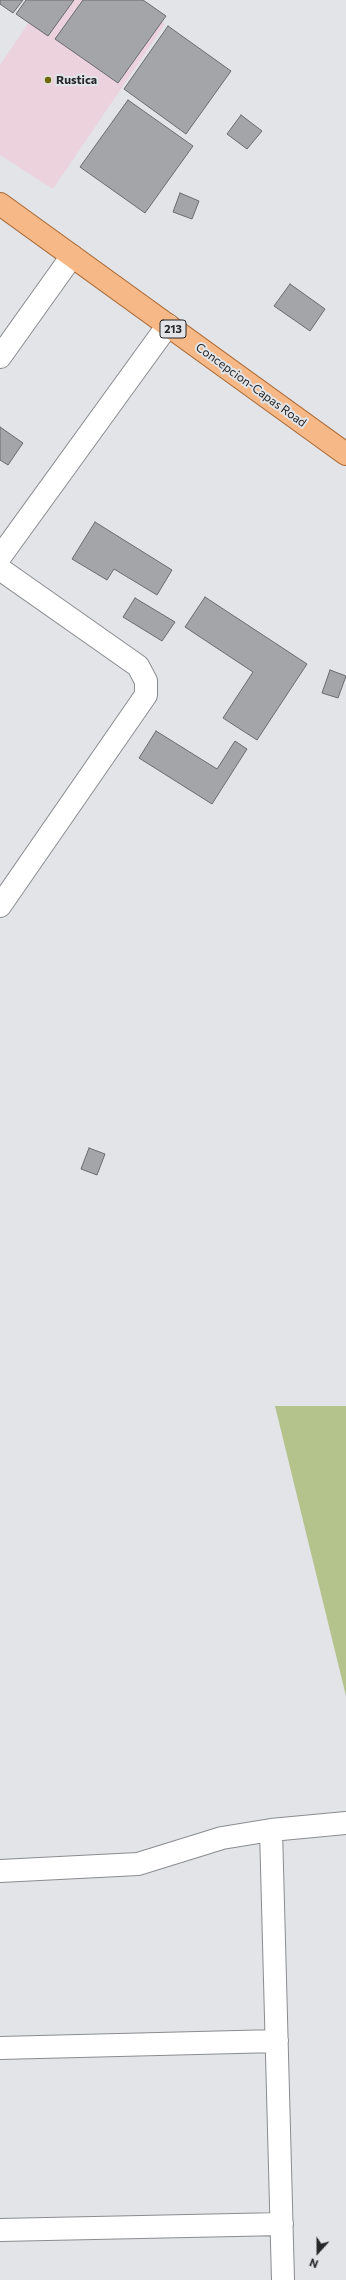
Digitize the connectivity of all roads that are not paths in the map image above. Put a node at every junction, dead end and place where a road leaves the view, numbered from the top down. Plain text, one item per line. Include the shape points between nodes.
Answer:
1 (0, 204) edge
2 (72, 256) junction
3 (168, 325) junction
4 (0, 357) edge
5 (346, 454) edge
6 (0, 557) edge
7 (0, 569) edge
8 (0, 906) edge
9 (346, 1823) edge
10 (270, 1830) junction
11 (0, 1871) edge
12 (277, 2041) junction
13 (0, 2048) edge
14 (282, 2224) junction
15 (0, 2230) edge
16 (283, 2280) edge

1 - 2 main road, Concepcion-Capas Road / 213
2 - 3 main road, Concepcion-Capas Road / 213
2 - 4 street
3 - 5 main road, Concepcion-Capas Road / 213
3 - 6 street
7 - 8 street via 138,666 146,681 146,695
9 - 10 street
10 - 11 street via 222,1838 138,1864
10 - 12 street
12 - 13 street
12 - 14 street
14 - 15 street
14 - 16 street

